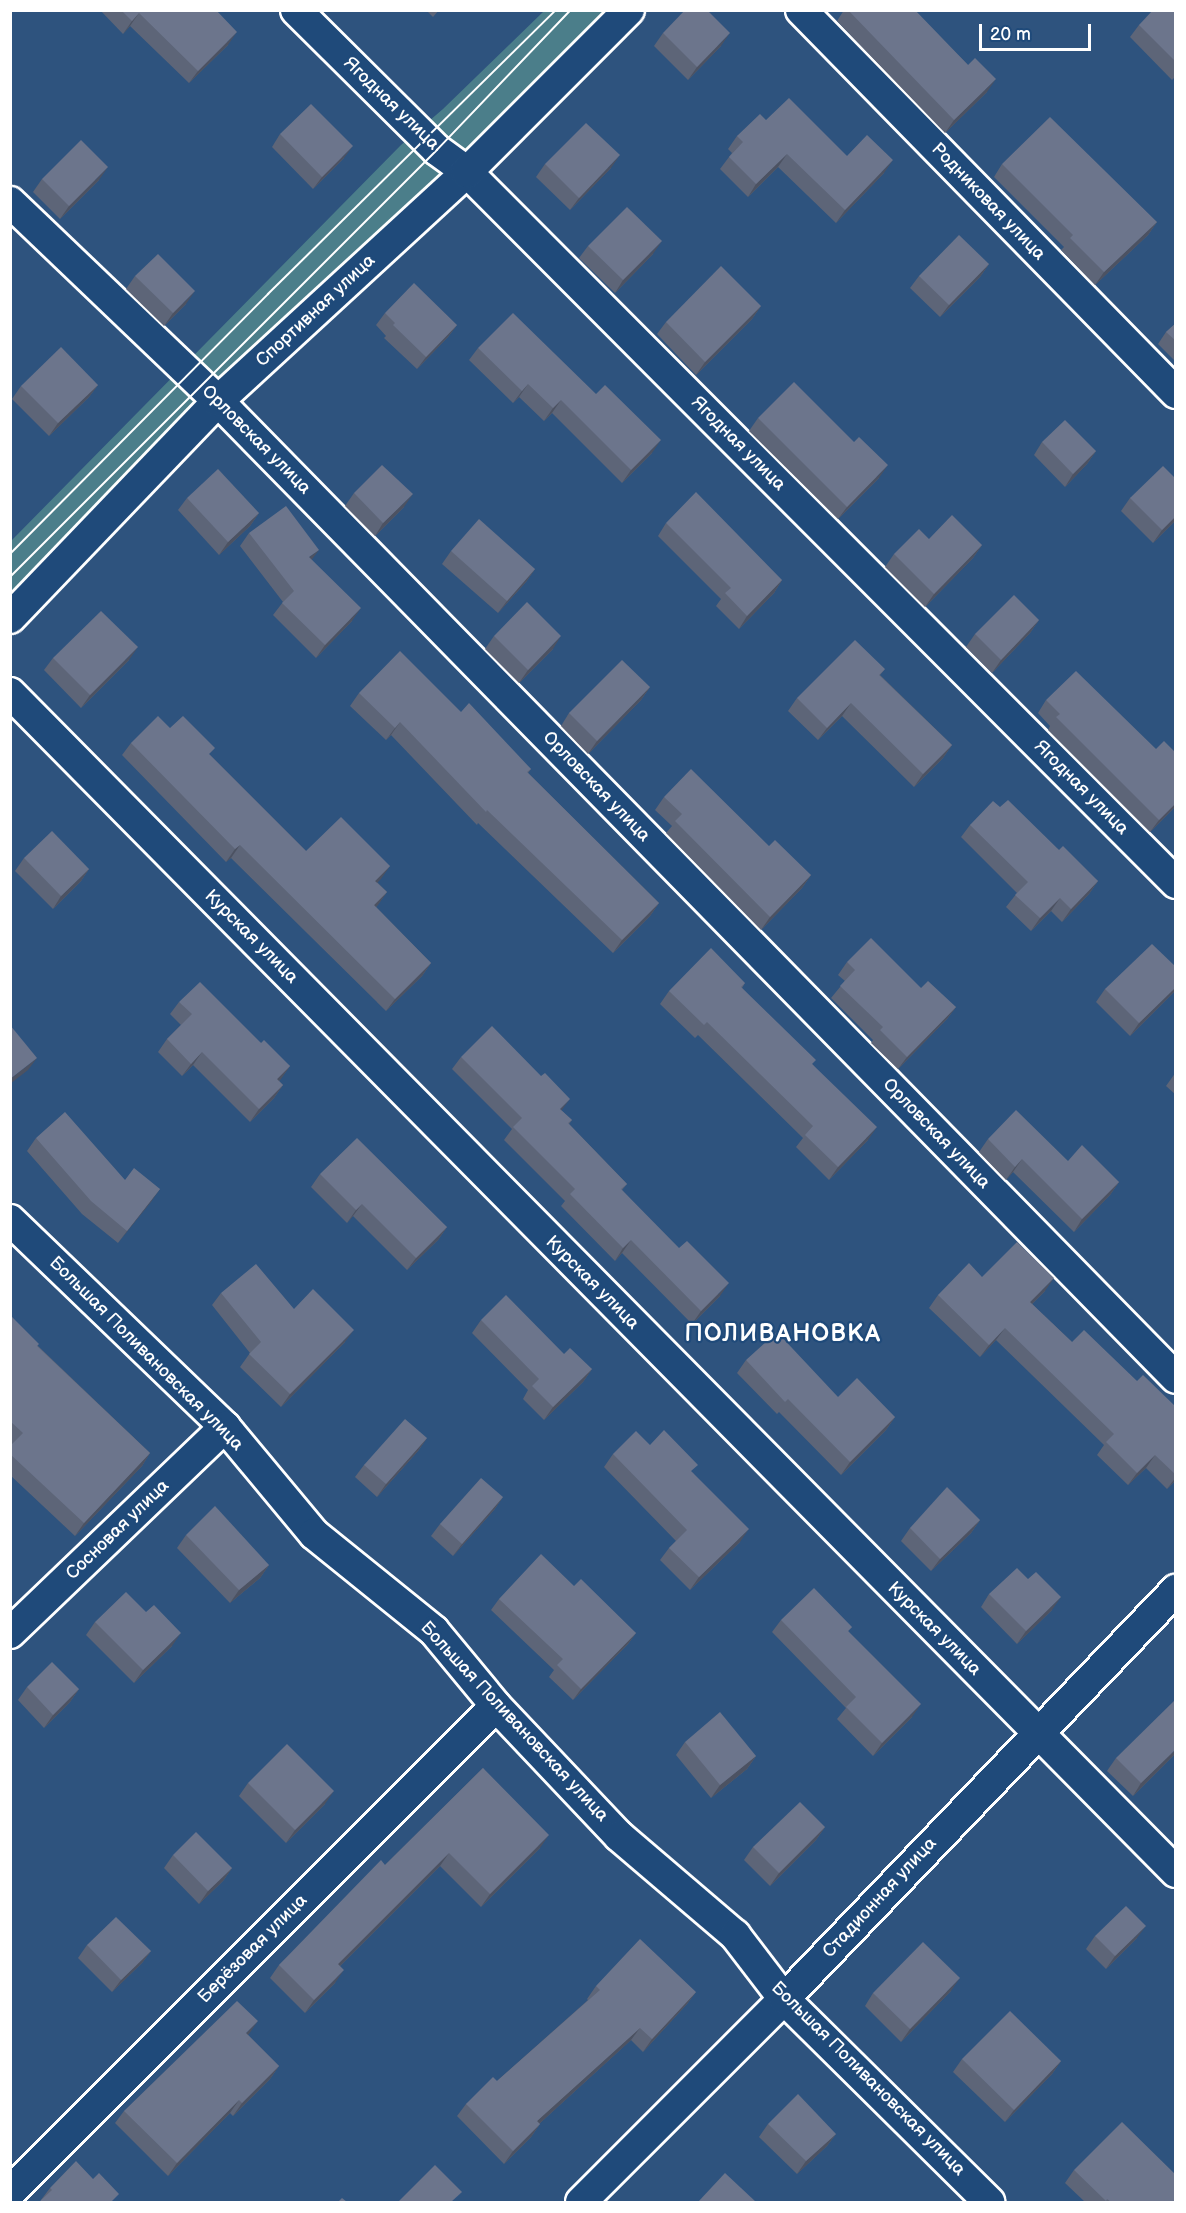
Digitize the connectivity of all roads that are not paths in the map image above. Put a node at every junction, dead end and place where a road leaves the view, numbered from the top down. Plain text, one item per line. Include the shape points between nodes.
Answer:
1 (296, 10) edge
2 (629, 10) edge
3 (801, 10) edge
4 (467, 172) junction
5 (10, 202) edge
6 (1176, 393) edge
7 (218, 401) junction
8 (10, 618) edge
9 (10, 693) edge
10 (1176, 883) edge
11 (10, 1220) edge
12 (1176, 1378) edge
13 (225, 1427) junction
14 (1176, 1590) edge
15 (10, 1633) edge
16 (496, 1706) junction
17 (1036, 1733) junction
18 (1176, 1872) edge
19 (784, 2000) junction
20 (10, 2192) edge
21 (581, 2202) edge
22 (989, 2202) edge

1 - 4 street, Ягодная улица via 437,150
2 - 4 street, Спортивная улица
3 - 6 street, Родниковая улица
4 - 7 street, Спортивная улица
4 - 10 street, Ягодная улица
5 - 7 street, Орловская улица
7 - 8 street, Спортивная улица
7 - 12 street, Орловская улица
9 - 17 street, Курская улица
11 - 13 street, Большая Поливановская улица
13 - 15 street, Сосновая улица
13 - 16 street, Большая Поливановская улица via 314,1534 434,1630
14 - 17 street, Стадионная улица
16 - 19 street, Большая Поливановская улица via 620,1836 735,1935
16 - 20 street, Берёзовая улица
17 - 18 street, Курская улица
17 - 19 street, Стадионная улица
19 - 21 street, Стадионная улица
19 - 22 street, Большая Поливановская улица

